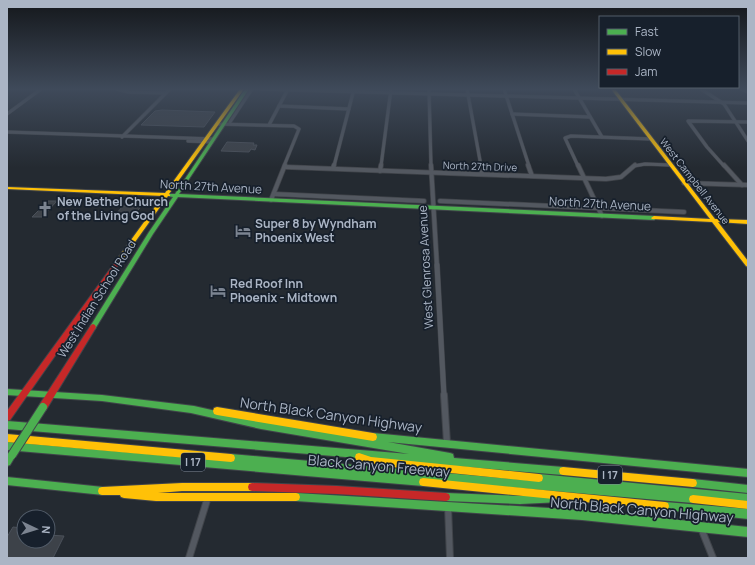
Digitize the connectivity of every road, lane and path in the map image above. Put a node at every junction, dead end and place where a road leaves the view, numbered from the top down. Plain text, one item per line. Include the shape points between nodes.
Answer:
1 (144, 115) edge
2 (227, 115) edge
3 (229, 115) edge
4 (230, 115) edge
5 (274, 115) edge
6 (347, 115) edge
7 (388, 115) edge
8 (431, 115) edge
9 (472, 115) edge
10 (512, 115) edge
11 (548, 115) edge
12 (632, 115) edge
13 (731, 115) edge
14 (590, 117) joint
15 (735, 122) junction
16 (748, 122) edge
17 (223, 123) junction
18 (268, 125) junction
19 (7, 132) edge
20 (122, 137) junction
21 (602, 137) junction
22 (650, 139) junction
23 (208, 140) junction
24 (748, 141) edge
25 (670, 165) junction
26 (285, 167) junction
27 (333, 168) junction
28 (380, 170) junction
29 (432, 172) junction
30 (482, 174) junction
31 (532, 176) junction
32 (584, 178) junction
33 (684, 182) junction
34 (742, 185) junction
35 (748, 185) edge
36 (7, 188) edge
37 (274, 194) junction
38 (165, 195) junction
39 (175, 196) junction
40 (271, 200) junction
41 (424, 201) dead end
42 (440, 201) dead end
43 (414, 203) junction
44 (451, 205) junction
45 (434, 207) junction
46 (598, 208) junction
47 (684, 212) dead end
48 (602, 216) junction
49 (713, 220) junction
50 (748, 222) edge
51 (748, 265) edge
52 (7, 392) edge
53 (24, 393) junction
54 (51, 393) junction
55 (192, 410) junction
56 (7, 417) edge
57 (7, 425) edge
58 (7, 438) edge
59 (447, 443) junction
60 (7, 446) edge
61 (353, 454) junction
62 (7, 462) edge
63 (472, 463) junction
64 (748, 473) edge
65 (7, 481) edge
66 (748, 489) edge
67 (102, 491) junction
68 (208, 496) junction
69 (580, 496) junction
70 (748, 498) edge
71 (748, 505) edge
72 (448, 506) junction
73 (748, 514) edge
74 (700, 527) junction
75 (748, 532) edge
76 (189, 558) edge
77 (450, 558) edge
78 (713, 558) edge

1 - 20 street
2 - 17 main road, West Indian School Road
3 - 17 main road, West Indian School Road
4 - 17 street, West Indian School Road
5 - 18 street
6 - 27 street
7 - 28 street
8 - 29 street, West Glenrosa Avenue
9 - 30 street
10 - 31 street
11 - 14 street
12 - 22 main road, West Campbell Avenue
13 - 15 street
14 - 21 street
15 - 16 street
15 - 24 street
15 - 34 street via 688,121 707,147
17 - 18 street
17 - 23 main road, West Indian School Road
18 - 26 street via 298,127 300,130
19 - 20 street
20 - 23 street
21 - 22 street
21 - 32 street via 566,137
22 - 25 main road, West Campbell Avenue
23 - 38 main road, West Indian School Road
23 - 39 main road, West Indian School Road
25 - 32 street, North 27th Drive via 640,164 632,166 624,175 616,178
25 - 33 main road, West Campbell Avenue
26 - 27 street, North 27th Drive
26 - 37 street
27 - 28 street, North 27th Drive
28 - 29 street, North 27th Drive
29 - 30 street, North 27th Drive
29 - 45 street, West Glenrosa Avenue
30 - 31 street, North 27th Drive
31 - 32 street, North 27th Drive
32 - 46 street
33 - 34 street
33 - 49 main road, West Campbell Avenue
34 - 35 street
36 - 38 main road, North 27th Avenue
37 - 40 street
37 - 43 street, North 27th Avenue
38 - 39 main road, North 27th Avenue
38 - 53 main road, West Indian School Road
39 - 40 main road, North 27th Avenue
39 - 54 main road, West Indian School Road
40 - 43 main road, North 27th Avenue
41 - 43 street, North 27th Avenue
42 - 44 street, North 27th Avenue
43 - 45 main road, North 27th Avenue
44 - 45 main road, North 27th Avenue
44 - 46 street, North 27th Avenue
44 - 48 main road, North 27th Avenue
45 - 59 street, West Glenrosa Avenue
46 - 47 street, North 27th Avenue
46 - 48 street
48 - 49 main road, North 27th Avenue
49 - 50 main road, North 27th Avenue
49 - 51 main road, West Campbell Avenue
52 - 53 main road, North Black Canyon Highway
53 - 54 main road, North Black Canyon Highway
53 - 56 main road, West Indian School Road
54 - 55 main road, North Black Canyon Highway
54 - 62 main road, West Indian School Road, bridge
55 - 59 main road, North Black Canyon Highway via 235,413 380,438
55 - 63 main road via 288,430 424,451
57 - 61 main road, Black Canyon Freeway / I 17
58 - 71 main road
59 - 64 main road, North Black Canyon Highway
60 - 69 main road, Black Canyon Freeway / I 17
61 - 63 main road, Black Canyon Freeway / I 17
61 - 70 main road via 371,461
63 - 66 main road, Black Canyon Freeway / I 17
65 - 67 main road, North Black Canyon Highway
67 - 68 main road, North Black Canyon Highway via 136,496
67 - 69 main road via 141,488 273,487 536,501
68 - 72 main road, North Black Canyon Highway via 314,497
68 - 76 street
69 - 73 main road, Black Canyon Freeway / I 17
72 - 74 main road, North Black Canyon Highway via 582,515
72 - 77 street
74 - 75 main road, North Black Canyon Highway
74 - 78 street

